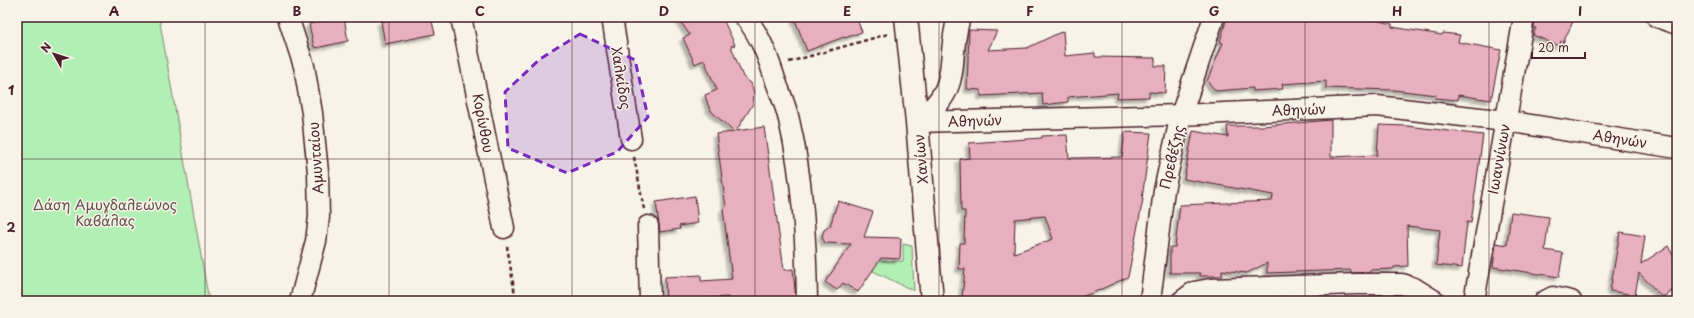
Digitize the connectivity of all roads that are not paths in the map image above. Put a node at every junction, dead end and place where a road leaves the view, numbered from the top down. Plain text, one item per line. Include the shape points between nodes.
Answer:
1 (288, 17) edge
2 (461, 17) edge
3 (612, 17) edge
4 (745, 17) edge
5 (959, 17) edge
6 (1214, 17) edge
7 (1524, 17) edge
8 (1657, 17) edge
9 (907, 23) edge
10 (1677, 24) edge
11 (1181, 114) junction
12 (1506, 121) junction
13 (918, 122) junction
14 (631, 139) road end
15 (1677, 148) edge
16 (648, 226) road end
17 (504, 228) road end
18 (300, 301) edge
19 (650, 301) edge
20 (807, 301) edge
21 (932, 301) edge
22 (1150, 301) edge
23 (1182, 301) edge
24 (1435, 301) edge
25 (1474, 301) edge
26 (1545, 301) edge
27 (1570, 301) edge

1 - 18 street, Αμυνταίου via 304,66 318,172 319,217 316,241
2 - 17 street, Κορίνθου
3 - 14 street, Χαλκίδος
4 - 20 street via 755,30 771,67 789,119 800,183
5 - 13 street via 946,92 931,112
6 - 11 street, Πρεβέζης
7 - 12 street, Ιωαννίνων
8 - 10 street
9 - 13 street, Χανίων
11 - 12 street, Αθηνών via 1377,106
11 - 13 street, Αθηνών
11 - 22 street, Πρεβέζης via 1162,202
12 - 15 street, Αθηνών
12 - 25 street, Ιωαννίνων
13 - 21 street, Χανίων
16 - 19 street
23 - 24 street via 1194,292 1210,289 1357,284 1402,284
26 - 27 street via 1553,297

